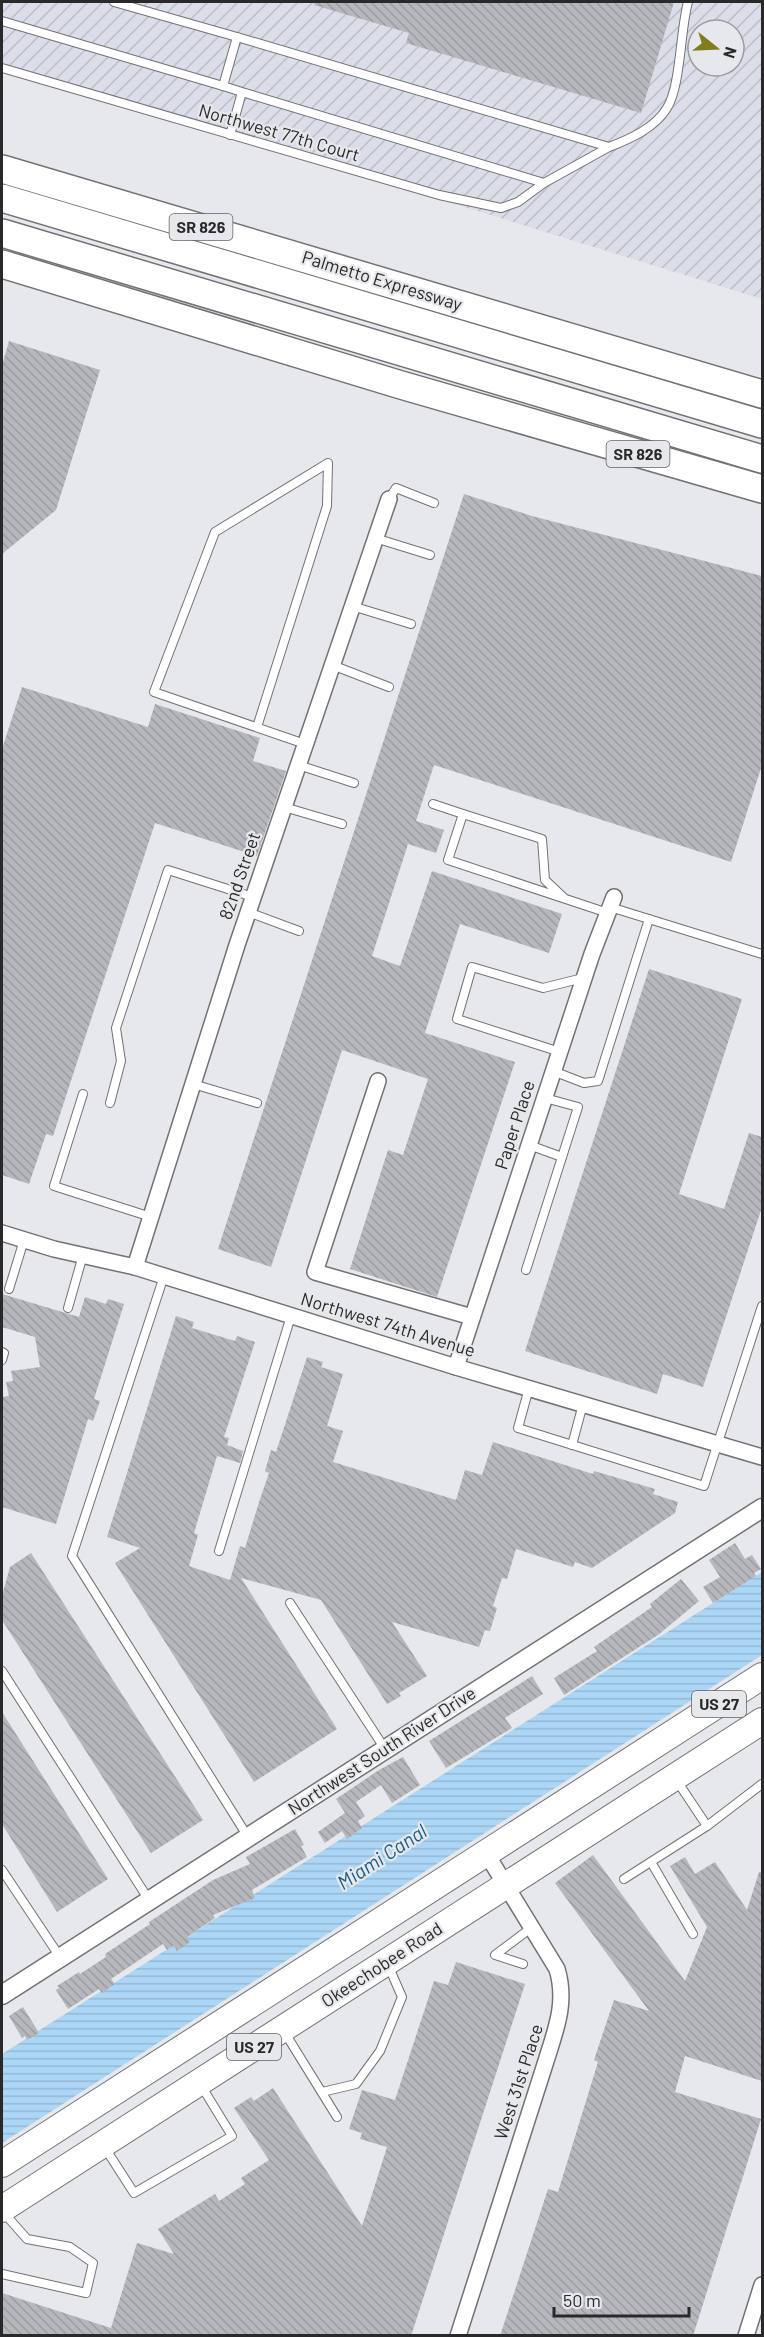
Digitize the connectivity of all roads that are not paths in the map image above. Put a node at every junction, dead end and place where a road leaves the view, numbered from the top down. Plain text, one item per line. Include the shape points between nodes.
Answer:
1 (114, 2) edge
2 (688, 2) edge
3 (2, 21) edge
4 (237, 37) junction
5 (2, 68) edge
6 (223, 86) junction
7 (242, 92) junction
8 (230, 135) junction
9 (609, 147) junction
10 (2, 169) edge
11 (544, 183) junction
12 (2, 198) edge
13 (2, 233) edge
14 (2, 264) edge
15 (762, 394) edge
16 (762, 424) edge
17 (762, 459) edge
18 (762, 489) edge
19 (389, 499) joint
20 (434, 503) dead end
21 (375, 538) junction
22 (430, 555) dead end
23 (352, 606) junction
24 (411, 624) dead end
25 (332, 665) junction
26 (389, 687) dead end
27 (257, 727) junction
28 (305, 744) junction
29 (298, 765) junction
30 (354, 783) dead end
31 (433, 804) dead end
32 (284, 807) junction
33 (463, 814) junction
34 (342, 824) dead end
35 (253, 897) junction
36 (564, 898) junction
37 (611, 906) junction
38 (248, 912) junction
39 (649, 919) junction
40 (299, 931) dead end
41 (762, 954) edge
42 (584, 978) junction
43 (560, 1052) junction
44 (553, 1071) junction
45 (378, 1081) dead end
46 (192, 1084) junction
47 (83, 1094) dead end
48 (545, 1098) junction
49 (110, 1103) dead end
50 (258, 1103) dead end
51 (529, 1145) junction
52 (562, 1158) junction
53 (151, 1217) junction
54 (2, 1233) edge
55 (24, 1240) junction
56 (82, 1255) junction
57 (135, 1267) junction
58 (526, 1270) dead end
59 (164, 1276) junction
60 (9, 1289) dead end
61 (762, 1306) edge
62 (69, 1308) dead end
63 (291, 1316) junction
64 (472, 1317) junction
65 (2, 1352) edge
66 (2, 1360) edge
67 (456, 1367) junction
68 (528, 1388) junction
69 (583, 1404) junction
70 (718, 1444) junction
71 (572, 1445) junction
72 (762, 1457) edge
73 (762, 1508) edge
74 (219, 1551) dead end
75 (290, 1603) dead end
76 (2, 1671) edge
77 (762, 1676) edge
78 (762, 1721) edge
79 (385, 1749) junction
80 (675, 1777) junction
81 (762, 1784) edge
82 (707, 1826) junction
83 (248, 1837) junction
84 (486, 1853) junction
85 (651, 1862) junction
86 (2, 1870) edge
87 (624, 1879) dead end
88 (507, 1885) junction
89 (149, 1900) junction
90 (531, 1928) junction
91 (693, 1934) dead end
92 (60, 1958) junction
93 (387, 1962) junction
94 (523, 1965) dead end
95 (2, 1995) edge
96 (282, 2029) junction
97 (200, 2082) junction
98 (322, 2092) junction
99 (337, 2117) dead end
100 (102, 2145) junction
101 (2, 2164) edge
102 (2, 2210) edge
103 (2, 2274) edge
104 (762, 2286) edge
105 (458, 2336) edge
106 (747, 2336) edge

1 - 4 lane
2 - 9 lane, Northwest 77th Court via 667,109 632,138
3 - 6 lane
4 - 6 lane
4 - 9 lane
5 - 8 lane, Northwest 77th Court
6 - 7 lane
7 - 8 lane
7 - 11 lane
8 - 11 lane, Northwest 77th Court via 440,195 501,208 518,202
9 - 11 lane, Northwest 77th Court
10 - 15 highway, Palmetto Expressway / SR 826
12 - 16 highway
13 - 17 highway
14 - 18 highway, SR 826
19 - 20 lane via 396,488
19 - 21 street, 82nd Street
21 - 22 lane
21 - 23 street, 82nd Street
23 - 24 lane
23 - 25 street, 82nd Street
25 - 26 lane
25 - 28 street, 82nd Street
27 - 27 lane via 154,692 216,532 328,463 327,506
27 - 28 lane
28 - 29 street, 82nd Street
29 - 30 lane
29 - 32 street, 82nd Street
31 - 33 lane
32 - 34 lane
32 - 35 street, 82nd Street
33 - 36 lane via 542,839 545,880
33 - 36 lane via 448,861
35 - 38 street, 82nd Street
35 - 49 lane via 168,870 116,1028 121,1061
36 - 37 lane
37 - 39 lane
37 - 42 street, Paper Place
38 - 40 lane
38 - 46 street, 82nd Street
39 - 41 lane
39 - 44 lane via 598,1081 584,1083
42 - 43 street, Paper Place
42 - 43 lane via 543,988 472,967 456,1019
43 - 44 street, Paper Place
44 - 48 street, Paper Place
45 - 64 street via 315,1272
46 - 50 lane
46 - 53 street, 82nd Street
47 - 53 lane via 54,1186
48 - 51 street, Paper Place
48 - 52 lane via 578,1107
51 - 52 lane
51 - 64 street, Paper Place
52 - 58 lane
53 - 57 street, 82nd Street
54 - 55 street, Northwest 74th Avenue
55 - 56 street, Northwest 74th Avenue
55 - 60 lane
56 - 57 street, Northwest 74th Avenue
56 - 62 lane
57 - 59 street, Northwest 74th Avenue
59 - 63 street, Northwest 74th Avenue
59 - 83 lane via 72,1556
61 - 70 lane
63 - 67 street, Northwest 74th Avenue
63 - 74 lane
64 - 67 street, Paper Place
65 - 66 lane
67 - 68 street, Northwest 74th Avenue
68 - 69 street, Northwest 74th Avenue
68 - 71 lane via 518,1428
69 - 70 street, Northwest 74th Avenue
69 - 71 lane
70 - 71 lane via 704,1486
70 - 72 street, Northwest 74th Avenue
73 - 79 street, Northwest South River Drive
75 - 79 lane
76 - 89 lane
77 - 84 highway, US 27
78 - 80 highway, Okeechobee Road / US 27
79 - 83 street, Northwest South River Drive
80 - 82 lane
80 - 88 highway, Okeechobee Road / US 27
81 - 82 lane
82 - 85 lane
83 - 89 street, Northwest South River Drive
84 - 88 street, West 31st Place
84 - 101 highway, US 27
85 - 87 lane
85 - 91 lane
86 - 92 lane
88 - 90 street, West 31st Place
88 - 93 highway, Okeechobee Road / US 27
89 - 92 street, Northwest South River Drive
90 - 94 lane via 495,1955
90 - 105 street, West 31st Place via 557,1969 561,2011
92 - 95 street, Northwest South River Drive
93 - 96 highway, Okeechobee Road / US 27
93 - 98 lane via 402,1997 380,2051 357,2084
96 - 97 highway, Okeechobee Road / US 27
96 - 98 lane
97 - 100 highway, Okeechobee Road / US 27
97 - 100 lane via 232,2136 134,2193
98 - 99 lane
100 - 102 highway, Okeechobee Road / US 27
102 - 103 lane via 27,2239 70,2247 93,2263 86,2293
104 - 106 street

